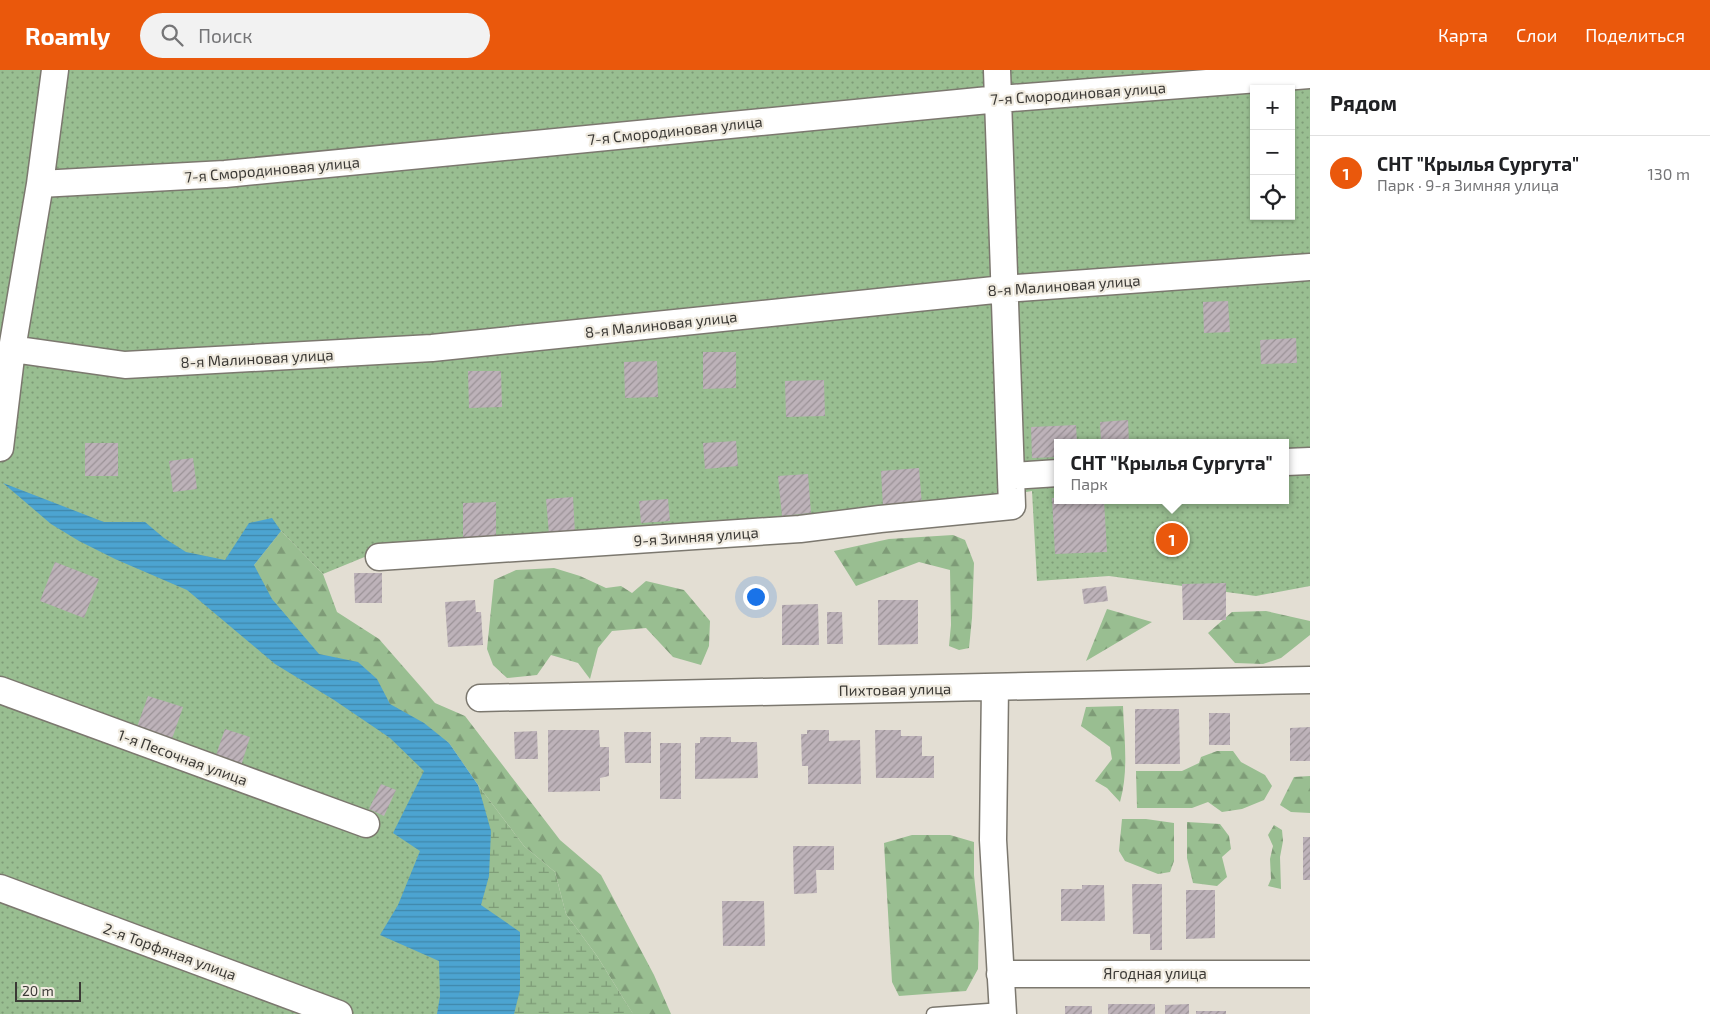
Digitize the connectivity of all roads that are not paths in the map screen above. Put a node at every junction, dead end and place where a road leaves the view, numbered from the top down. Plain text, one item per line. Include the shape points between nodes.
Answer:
1 (55, 70) edge
2 (997, 70) edge
3 (1310, 75) edge
4 (1000, 99) junction
5 (40, 184) junction
6 (1310, 267) edge
7 (1004, 289) junction
8 (12, 349) junction
9 (0, 448) edge
10 (1310, 460) edge
11 (1289, 462) edge
12 (1054, 474) edge
13 (1011, 476) junction
14 (379, 557) dead end
15 (1310, 680) edge
16 (995, 687) junction
17 (0, 690) edge
18 (480, 698) dead end
19 (366, 824) dead end
20 (0, 888) edge
21 (1000, 974) junction
22 (1310, 974) edge
23 (1002, 1012) edge
24 (339, 1014) edge
25 (933, 1014) edge

1 - 5 street
2 - 4 street
3 - 4 street, 7-я Смородиновая улица
4 - 5 street, 7-я Смородиновая улица via 234,173
4 - 7 street
5 - 8 street
6 - 7 street, 8-я Малиновая улица
7 - 8 street, 8-я Малиновая улица via 422,349 125,365
7 - 13 street
8 - 9 street
10 - 11 street
12 - 13 street
13 - 14 street, 9-я Зимняя улица via 1012,506 800,529
15 - 16 street, Пихтовая улица
16 - 18 street, Пихтовая улица
16 - 21 street via 993,840
17 - 19 street, 1-я Песочная улица
20 - 24 street, 2-я Торфяная улица
21 - 22 street, Ягодная улица
21 - 23 street
23 - 25 lane

